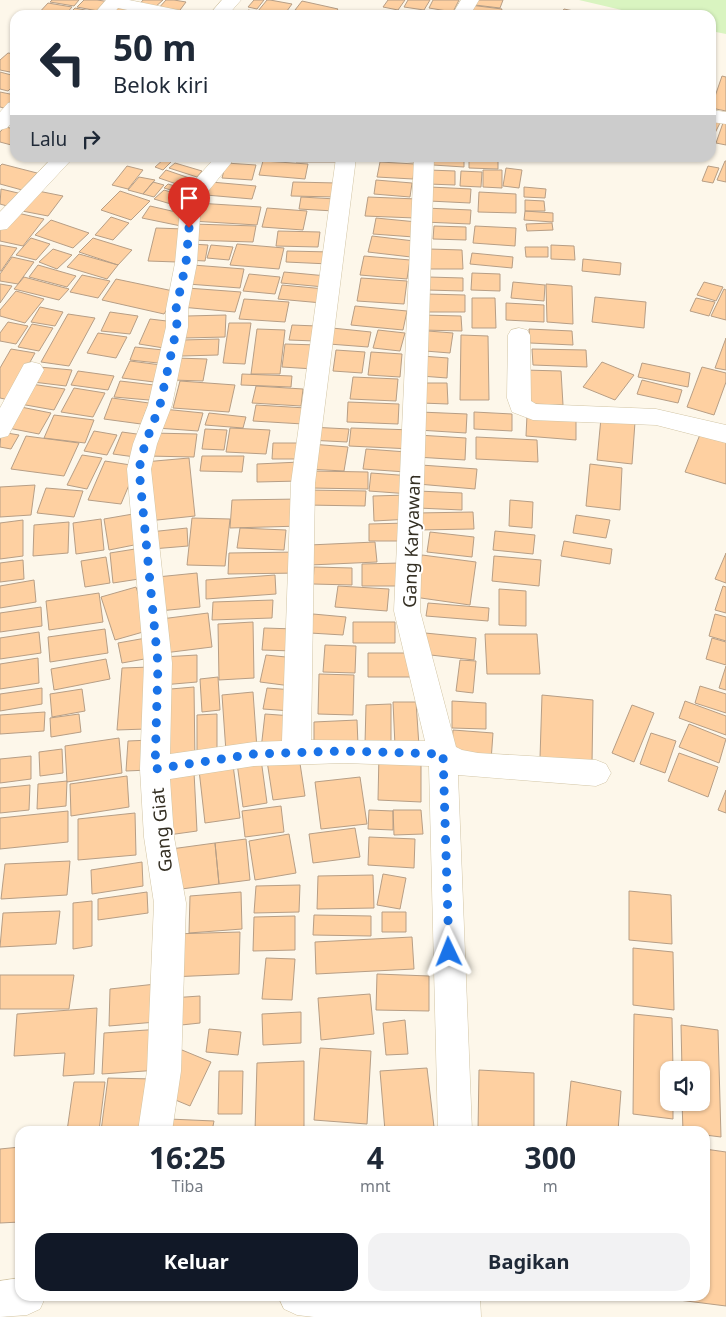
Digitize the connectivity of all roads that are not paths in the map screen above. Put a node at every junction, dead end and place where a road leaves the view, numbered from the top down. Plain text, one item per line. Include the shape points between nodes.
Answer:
1 (232, 0) edge
2 (123, 2) edge
3 (107, 10) edge
4 (156, 10) edge
5 (223, 10) edge
6 (10, 113) edge
7 (0, 124) edge
8 (59, 162) edge
9 (222, 162) edge
10 (345, 162) edge
11 (424, 162) edge
12 (0, 224) edge
13 (519, 335) dead end
14 (32, 370) dead end
15 (0, 430) edge
16 (726, 434) edge
17 (296, 753) junction
18 (443, 754) junction
19 (155, 769) junction
20 (596, 773) dead end
21 (156, 1126) edge
22 (455, 1126) edge
23 (15, 1298) edge
24 (0, 1300) edge
25 (334, 1301) edge
26 (461, 1301) edge
27 (448, 1317) edge
28 (462, 1317) edge

1 - 5 street
2 - 3 street via 114,3
2 - 4 street
6 - 7 street
8 - 12 street
9 - 19 street, Gang Giat via 191,200 186,263 176,309 177,327 160,405 139,469 158,664
10 - 17 street via 303,483
11 - 18 street, Gang Karyawan via 407,610
13 - 16 street via 518,398 523,409 656,417
14 - 15 street
17 - 18 street
17 - 19 street via 254,754
18 - 20 street via 456,762 471,764
18 - 22 street, Gang Karyawan
19 - 21 street, Gang Giat via 159,837 170,903 164,1071
23 - 24 street
25 - 27 street
26 - 28 street

